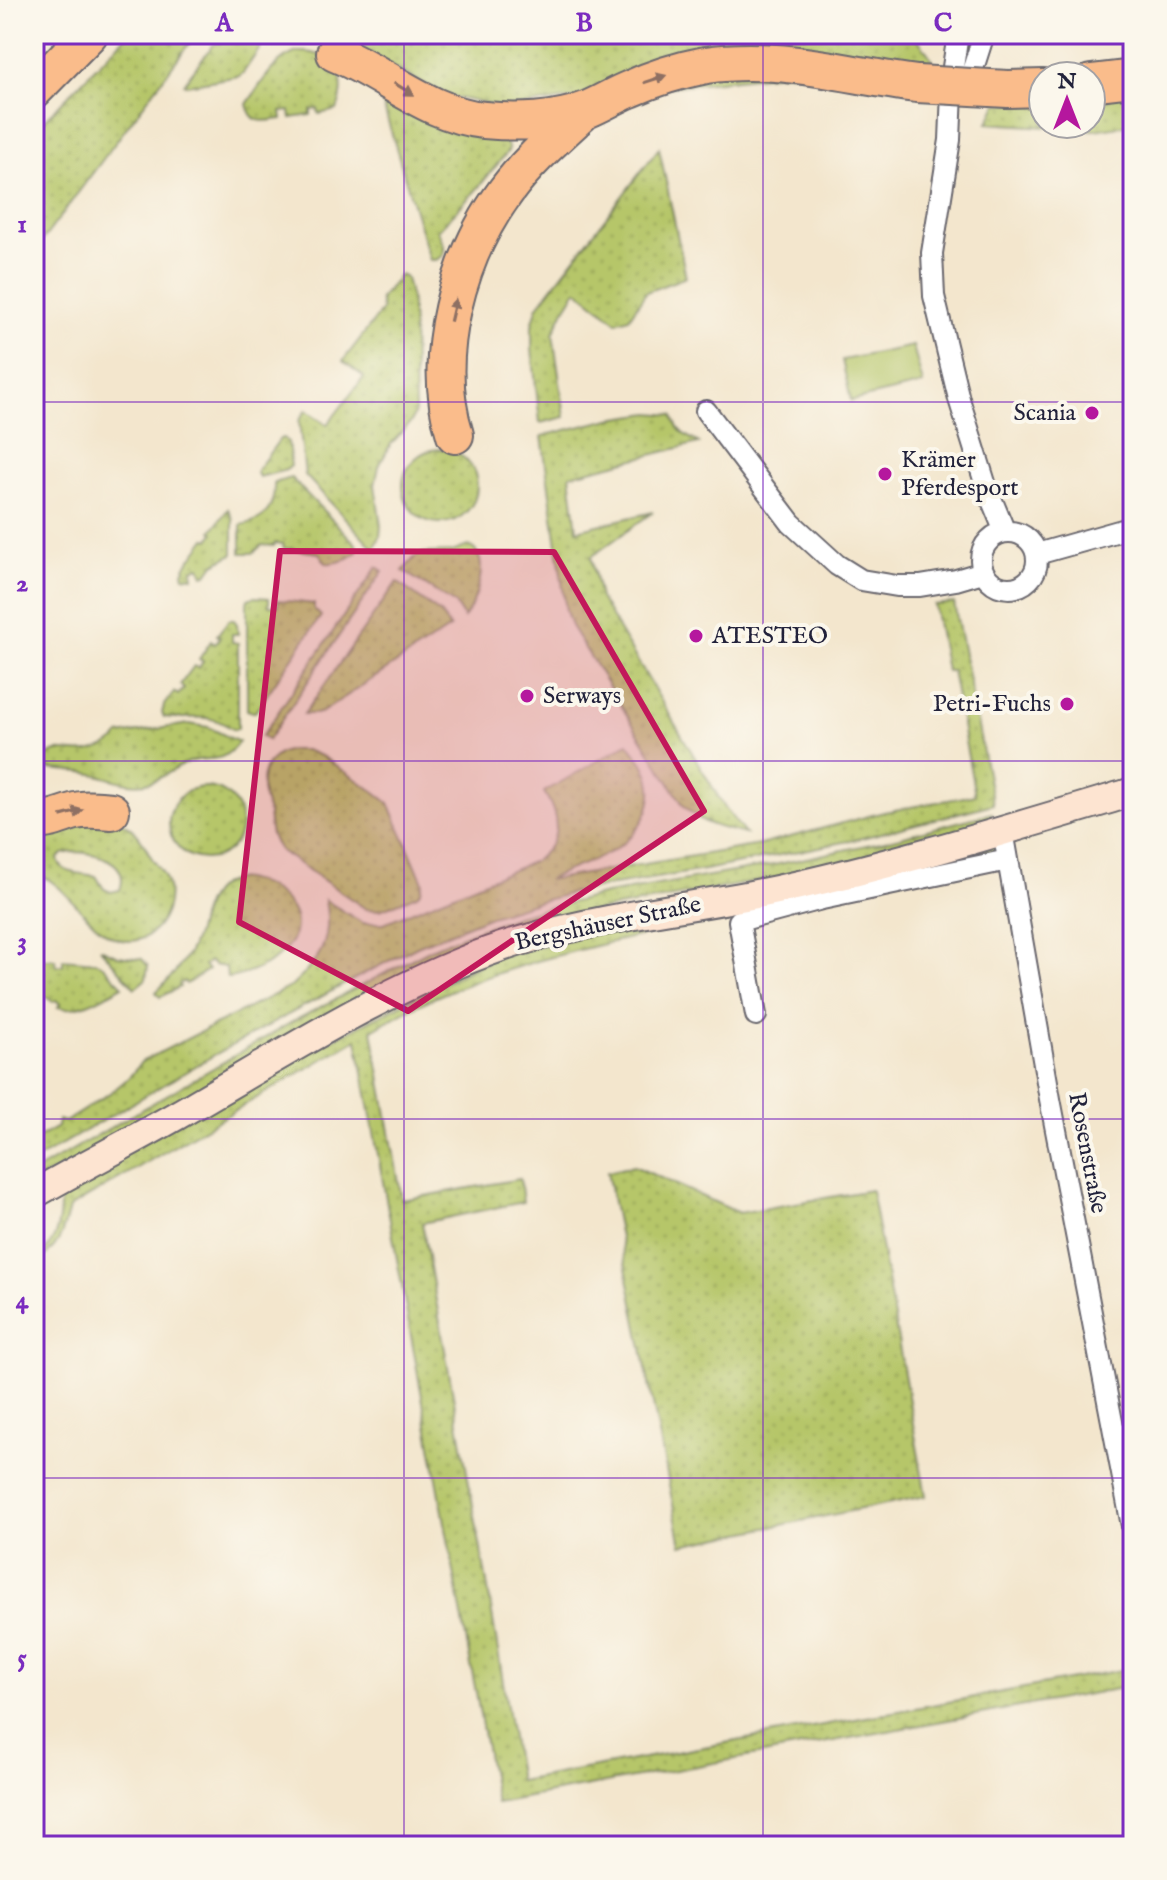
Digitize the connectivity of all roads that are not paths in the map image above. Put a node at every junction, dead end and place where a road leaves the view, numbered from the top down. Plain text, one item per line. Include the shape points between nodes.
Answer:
1 (89, 34) edge
2 (940, 34) edge
3 (958, 34) edge
4 (984, 34) edge
5 (335, 53) dead end
6 (953, 67) junction
7 (1133, 78) edge
8 (1107, 81) edge
9 (1026, 88) edge
10 (34, 90) edge
11 (584, 111) junction
12 (950, 140) junction
13 (706, 411) dead end
14 (455, 435) dead end
15 (1133, 527) edge
16 (1005, 532) junction
17 (1037, 554) junction
18 (983, 572) junction
19 (1133, 792) edge
20 (111, 811) dead end
21 (34, 821) edge
22 (1003, 831) junction
23 (1008, 860) junction
24 (756, 1015) dead end
25 (34, 1194) edge
26 (1133, 1531) edge

1 - 10 highway
2 - 6 street
3 - 6 street
4 - 12 street
5 -> 11 highway via 428,103 468,117 537,120
6 - 12 street
7 - 8 highway
11 -> 9 highway, bridge via 645,82 723,63 792,63 917,84
14 -> 11 highway via 447,388 448,341 454,302 471,253 493,211 530,161
12 - 16 street via 932,253 934,296 959,399
13 - 18 street via 791,523 861,580 920,586
15 - 17 street
16 - 17 street via 1022,535
16 - 18 street via 984,547
17 - 18 street via 1036,571 1017,588 1000,588
19 - 22 main road, Bergshäuser Straße
21 -> 20 highway via 89,809
22 - 23 street, Rosenstraße
22 - 25 main road, Bergshäuser Straße via 776,890 569,927 485,953 379,1001
23 - 24 street, Bergshäuser Straße via 739,921
23 - 26 street, Rosenstraße

